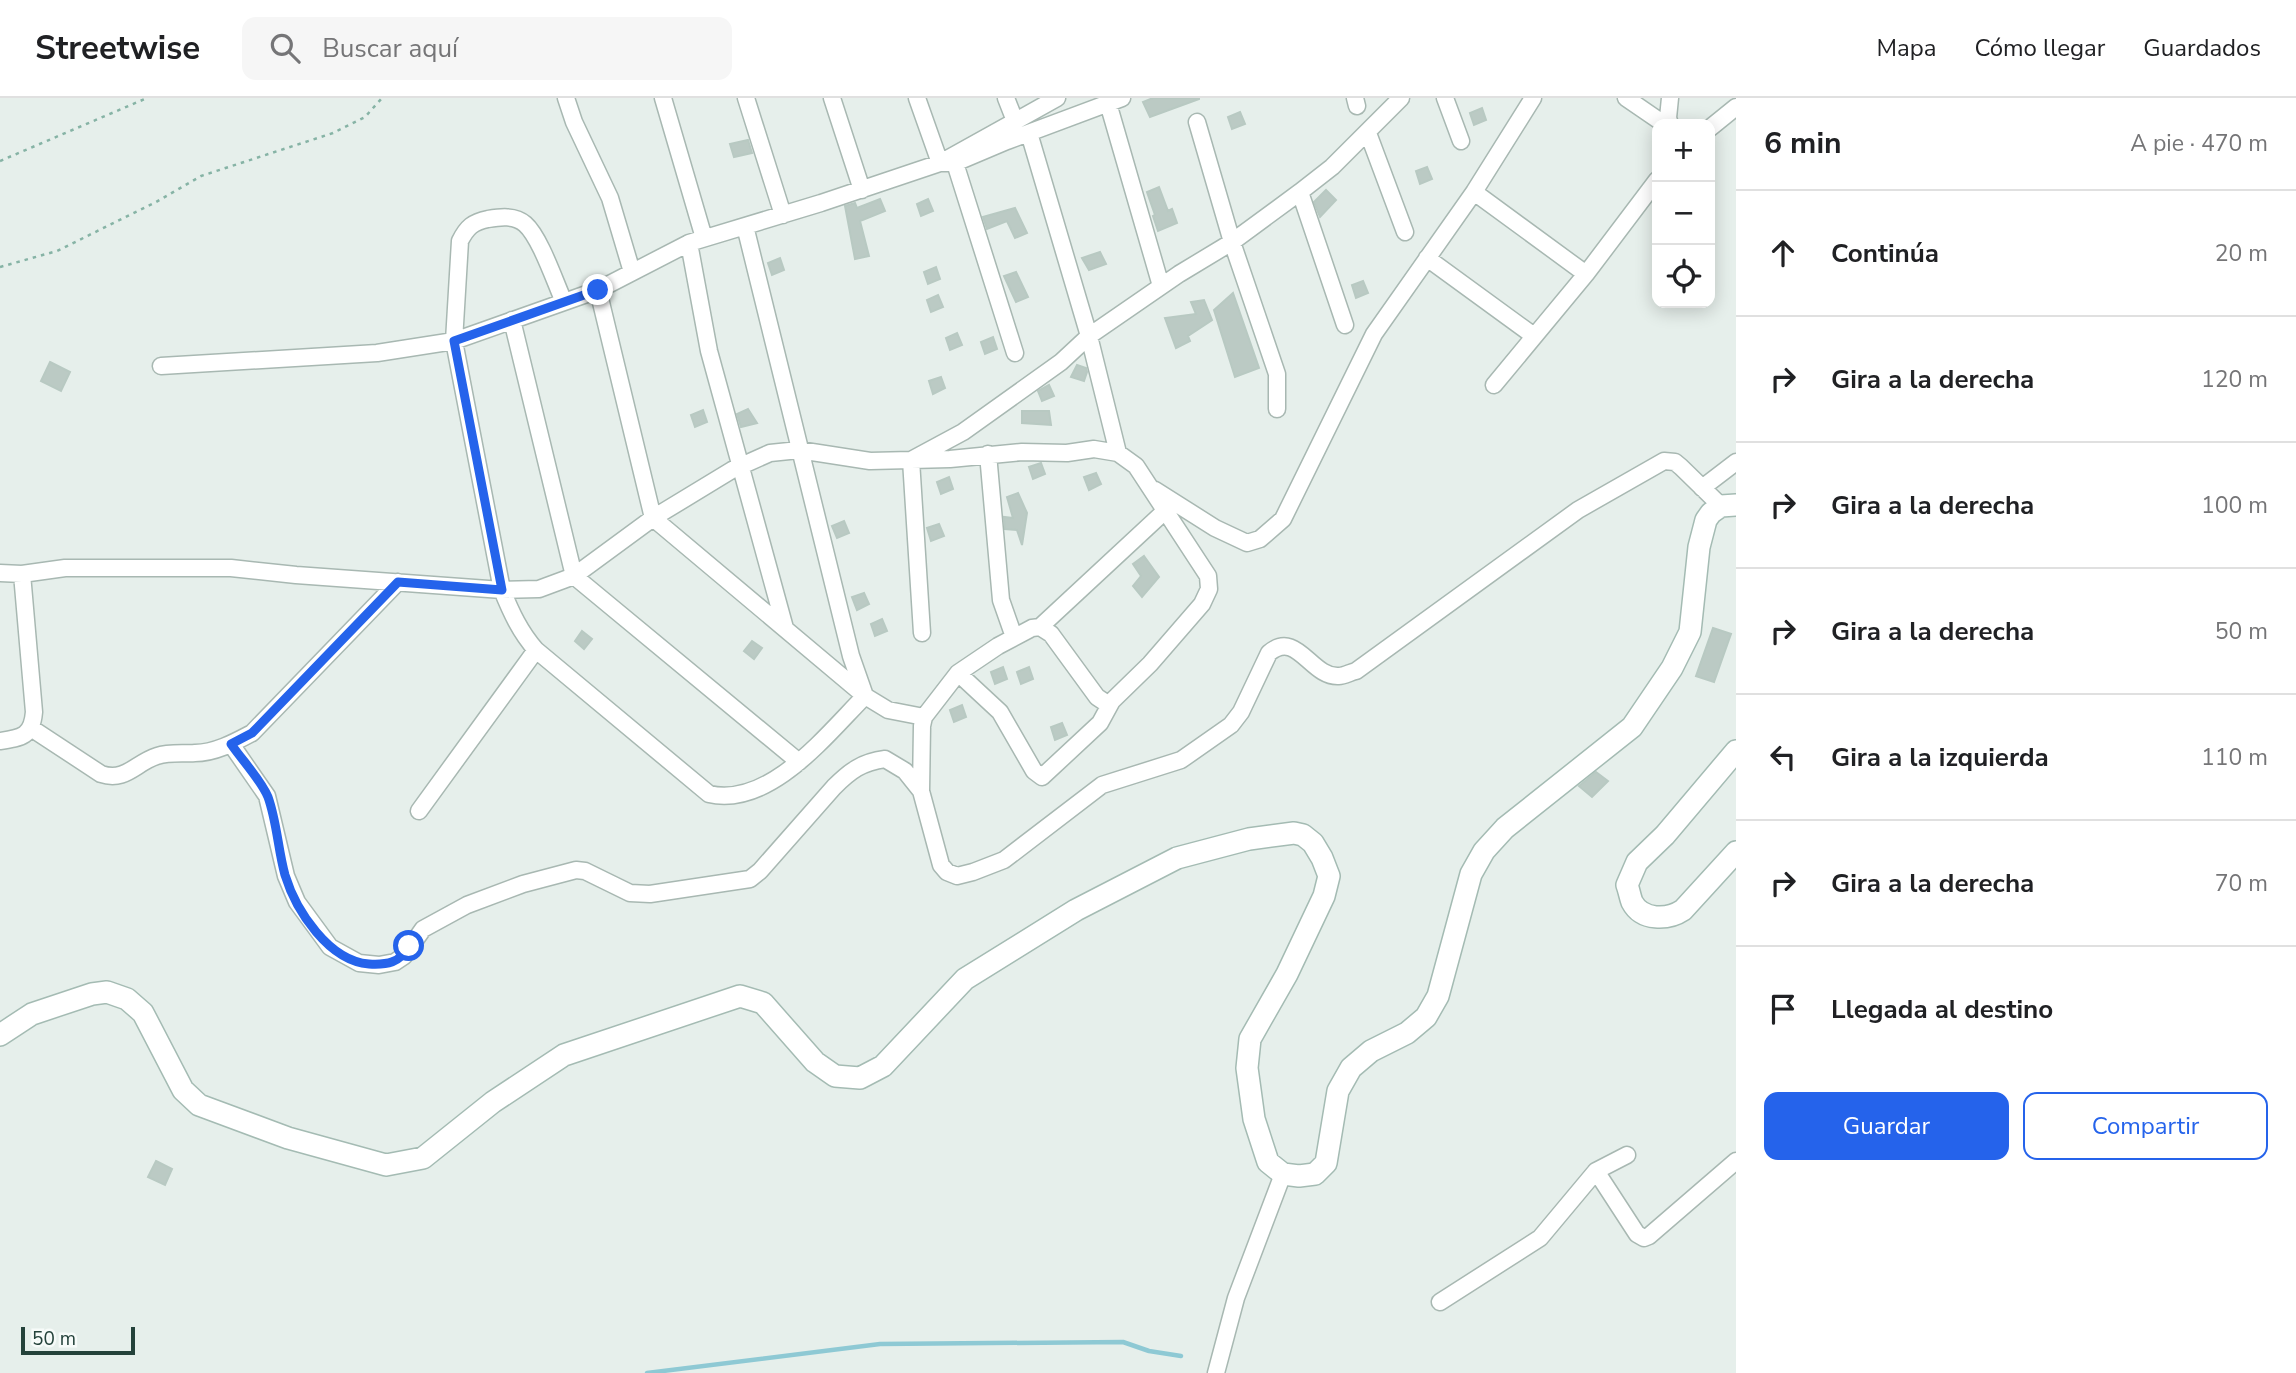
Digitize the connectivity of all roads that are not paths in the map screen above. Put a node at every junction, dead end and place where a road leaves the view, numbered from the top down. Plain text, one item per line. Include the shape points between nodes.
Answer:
1 (566, 98) edge
2 (663, 98) edge
3 (746, 98) edge
4 (832, 98) edge
5 (917, 98) edge
6 (1006, 98) edge
7 (1057, 98) edge
8 (1401, 98) edge
9 (1445, 98) edge
10 (1532, 98) edge
11 (1626, 98) edge
12 (1670, 98) edge
13 (1115, 101) edge
14 (1736, 107) edge
15 (1657, 119) edge
16 (1670, 119) edge
17 (1014, 121) junction
18 (1198, 122) dead end
19 (1715, 124) edge
20 (1029, 133) junction
21 (1368, 133) junction
22 (1461, 141) dead end
23 (947, 163) junction
24 (1655, 182) edge
25 (862, 190) junction
26 (1300, 192) junction
27 (1475, 192) junction
28 (783, 215) junction
29 (745, 226) junction
30 (1405, 232) dead end
31 (696, 240) junction
32 (1232, 242) junction
33 (1427, 258) junction
34 (632, 272) junction
35 (1586, 274) junction
36 (1161, 286) junction
37 (598, 290) junction
38 (564, 302) junction
39 (512, 320) junction
40 (1345, 326) dead end
41 (1534, 336) junction
42 (1089, 337) junction
43 (454, 341) junction
44 (1015, 353) dead end
45 (161, 366) dead end
46 (1494, 385) dead end
47 (1277, 409) dead end
48 (799, 450) junction
49 (1118, 453) junction
50 (988, 454) junction
51 (911, 460) junction
52 (1736, 462) edge
53 (741, 468) junction
54 (1149, 485) junction
55 (1702, 488) junction
56 (1729, 506) edge
57 (1165, 510) junction
58 (653, 518) junction
59 (0, 573) edge
60 (22, 574) junction
61 (574, 576) junction
62 (398, 582) junction
63 (502, 590) junction
64 (1040, 627) junction
65 (785, 628) junction
66 (922, 633) dead end
67 (1014, 637) junction
68 (536, 650) junction
69 (958, 673) junction
70 (865, 696) junction
71 (1112, 701) junction
72 (924, 717) junction
73 (31, 728) junction
74 (0, 741) edge
75 (231, 744) junction
76 (1736, 751) edge
77 (799, 762) junction
78 (921, 791) junction
79 (419, 811) dead end
80 (1736, 852) edge
81 (0, 1035) edge
82 (1627, 1155) dead end
83 (1736, 1161) edge
84 (1596, 1171) junction
85 (1283, 1174) junction
86 (1440, 1302) dead end
87 (1216, 1373) edge

1 - 34 street via 610,198
2 - 31 street
3 - 28 street
4 - 25 street
5 - 23 street
6 - 17 street
7 - 17 street
8 - 21 street
9 - 22 street
10 - 27 street
11 - 15 street
12 - 16 street
13 - 20 street
13 - 36 street
14 - 19 street
17 - 23 street
18 - 32 street
20 - 23 street
20 - 42 street
21 - 26 street
21 - 30 street
23 - 25 street
23 - 44 street
24 - 35 street
25 - 28 street
26 - 32 street
26 - 40 street
27 - 33 street
27 - 35 street
28 - 29 street
29 - 31 street
29 - 48 street
31 - 34 street
31 - 53 street via 709,351
32 - 36 street
32 - 47 street via 1277,374
33 - 41 street
33 - 54 street via 1374,334 1283,519 1260,539 1247,543 1234,539
34 - 37 street
35 - 41 street
36 - 42 street
37 - 38 street
37 - 58 street
38 - 39 street
38 - 43 street via 525,224 513,218 478,221 460,241
39 - 43 street
39 - 61 street
41 - 46 street
42 - 49 street
42 - 51 street via 963,432
43 - 45 street via 377,353
43 - 63 street
48 - 51 street via 870,461
48 - 53 street via 770,453
48 - 70 street via 850,656
49 - 50 street via 1094,449
49 - 54 street via 1136,466
50 - 51 street
50 - 67 street via 1001,600
51 - 66 street
52 - 55 street
53 - 58 street
53 - 65 street
54 - 57 street
55 - 56 street
55 - 78 street via 1675,462 1664,461 1578,510 1356,671 1338,676 1323,671 1291,647 1276,648 1269,653 1231,726 1181,760 1102,785 1004,860 957,876 947,872 937,855
56 - 85 main road via 1706,520 1690,632 1672,668 1632,727 1484,850 1471,874 1438,996 1426,1017 1351,1068 1338,1091 1326,1163 1315,1174
57 - 64 street
57 - 71 street via 1208,576 1209,589 1202,604
58 - 61 street
58 - 65 street
59 - 60 street
60 - 62 street via 65,568 231,568
60 - 73 street via 34,712
61 - 63 street via 539,589
61 - 77 street
62 - 63 street
62 - 75 street via 252,733
63 - 68 street via 514,619
64 - 67 street
64 - 71 street via 1051,634 1097,697
65 - 70 street
67 - 69 street
68 - 77 street via 709,794 738,796 760,789
68 - 79 street
69 - 71 street via 1000,712 1042,777 1100,723
69 - 72 street
70 - 72 street via 888,710
70 - 77 street
72 - 78 street
73 - 74 street via 16,739
73 - 75 street via 111,777 155,757 198,754
75 - 78 street via 267,796 286,876 312,925 344,956 379,965 404,956 423,929 467,905 576,870 630,893 750,879 861,764 885,760 905,771
76 - 80 main road via 1637,862 1627,885 1633,905 1649,917 1675,916
81 - 85 main road via 32,1014 107,992 127,999 143,1013 183,1090 200,1105 288,1138 386,1165 423,1158 564,1055 740,996 763,1003 815,1062 835,1076 860,1078 883,1066 965,979 1076,909 1177,858 1294,833 1313,843 1329,876 1324,896 1250,1039 1247,1068 1254,1119 1268,1162
82 - 84 street
83 - 84 street via 1644,1238
84 - 86 street via 1540,1238
85 - 87 street via 1236,1298

